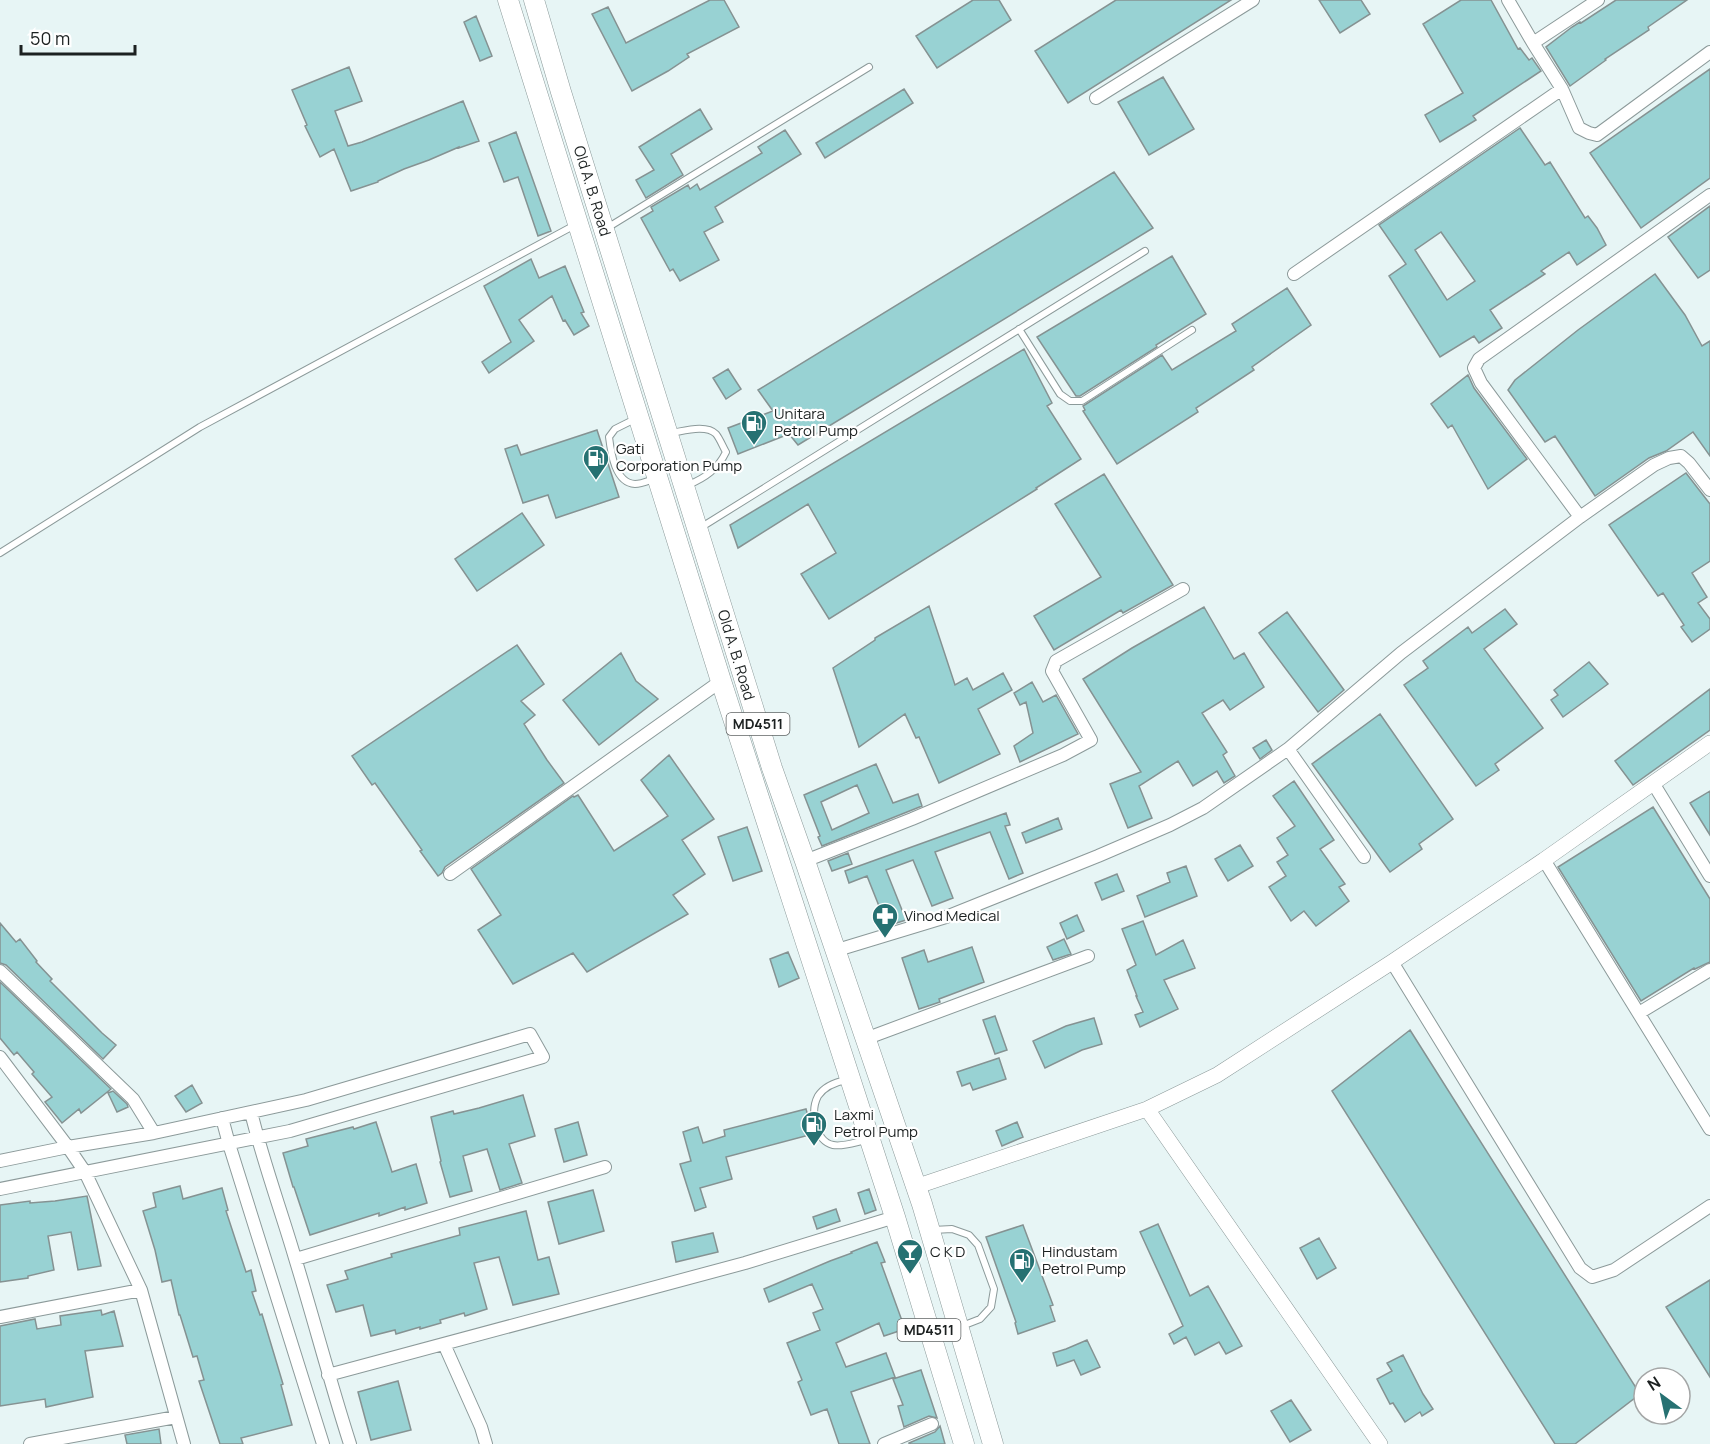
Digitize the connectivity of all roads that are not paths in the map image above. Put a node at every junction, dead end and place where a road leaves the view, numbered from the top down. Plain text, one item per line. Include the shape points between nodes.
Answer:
1 (508, 0) edge
2 (534, 0) edge
3 (1253, 0) edge
4 (1508, 0) edge
5 (1598, 0) edge
6 (1533, 43) junction
7 (1710, 52) edge
8 (869, 68) dead end
9 (1562, 89) junction
10 (1096, 98) dead end
11 (1710, 195) edge
12 (577, 223) junction
13 (604, 229) junction
14 (1145, 251) dead end
15 (1294, 274) dead end
16 (1019, 329) junction
17 (1192, 330) dead end
18 (639, 418) junction
19 (668, 434) junction
20 (657, 478) junction
21 (684, 487) junction
22 (1710, 490) edge
23 (1580, 517) junction
24 (697, 530) junction
25 (0, 553) edge
26 (1183, 589) dead end
27 (721, 681) junction
28 (1710, 743) edge
29 (1288, 749) junction
30 (1653, 783) junction
31 (1364, 857) dead end
32 (1545, 860) junction
33 (805, 861) junction
34 (450, 874) dead end
35 (1710, 876) edge
36 (834, 951) junction
37 (1088, 956) dead end
38 (1392, 962) junction
39 (1710, 970) edge
40 (0, 971) edge
41 (1639, 1013) junction
42 (865, 1039) junction
43 (0, 1058) edge
44 (850, 1079) junction
45 (1147, 1109) junction
46 (251, 1112) junction
47 (222, 1118) junction
48 (1710, 1129) edge
49 (154, 1133) junction
50 (258, 1138) junction
51 (869, 1139) junction
52 (229, 1144) junction
53 (68, 1147) junction
54 (0, 1161) edge
55 (605, 1167) dead end
56 (85, 1172) junction
57 (915, 1187) junction
58 (0, 1189) edge
59 (1710, 1206) edge
60 (895, 1217) junction
61 (929, 1230) junction
62 (296, 1259) junction
63 (141, 1290) junction
64 (0, 1317) edge
65 (958, 1328) junction
66 (444, 1344) junction
67 (328, 1375) junction
68 (176, 1417) junction
69 (932, 1424) dead end
70 (30, 1444) edge
71 (184, 1444) edge
72 (323, 1444) edge
73 (350, 1444) edge
74 (486, 1444) edge
75 (884, 1444) edge
76 (964, 1444) edge
77 (993, 1444) edge
78 (1380, 1444) edge

1 - 12 main road, Old A. B. Road / MD4511
2 - 13 main road, Old A. B. Road / MD4511
3 - 10 street
4 - 6 street
5 - 6 street
6 - 9 street
7 - 9 street via 1597,135 1579,128
8 - 13 lane
9 - 15 street
11 - 23 street via 1479,359 1474,368 1480,383
12 - 18 main road, Old A. B. Road / MD4511
12 - 25 lane via 200,428
13 - 19 main road, Old A. B. Road / MD4511
14 - 16 lane
16 - 17 lane via 1060,394 1070,401 1082,401
16 - 24 lane
18 - 20 main road, Old A. B. Road / MD4511
18 - 20 lane via 615,429 609,437 612,456 618,473 627,481 634,484
19 - 21 main road, Old A. B. Road / MD4511
19 - 21 lane via 706,429 715,433 726,452 720,464
20 - 27 main road, Old A. B. Road / MD4511
21 - 24 main road, Old A. B. Road / MD4511
22 - 23 street via 1681,456 1669,458
23 - 29 street via 1401,653
24 - 33 main road, Old A. B. Road / MD4511
26 - 33 street via 1056,662 1052,671 1090,740 912,819
27 - 34 street
27 - 44 main road, Old A. B. Road / MD4511
28 - 30 street
29 - 31 street
29 - 36 street via 1203,808 1170,825 946,917
30 - 32 street
30 - 35 street
32 - 38 street
32 - 41 street
33 - 36 main road, Old A. B. Road / MD4511
36 - 42 main road, Old A. B. Road / MD4511
37 - 42 street
38 - 45 street via 1217,1075
38 - 59 street via 1580,1268 1592,1277 1614,1269
39 - 41 street
40 - 49 street via 133,1099
41 - 48 street
42 - 57 main road, Old A. B. Road / MD4511
43 - 53 street
44 - 51 main road, Old A. B. Road / MD4511
44 - 51 lane via 836,1082 819,1095 814,1106 815,1122 821,1138 830,1144
45 - 57 street
45 - 78 street
46 - 47 street
46 - 50 street
46 - 50 street via 306,1100 530,1034 543,1057
47 - 49 street
47 - 52 street
49 - 53 street
50 - 52 street
50 - 62 street
51 - 60 main road, Old A. B. Road / MD4511
52 - 56 street
52 - 72 street
53 - 54 street
53 - 56 street
55 - 62 street
56 - 58 street
56 - 63 street
57 - 61 main road, Old A. B. Road / MD4511
60 - 66 street via 745,1263
60 - 76 main road, Old A. B. Road / MD4511
61 - 65 main road, Old A. B. Road / MD4511
61 - 65 lane via 952,1228 969,1234 978,1245 994,1289 991,1307 980,1319
62 - 67 street
63 - 64 street
63 - 68 street
65 - 77 main road, Old A. B. Road / MD4511
66 - 67 street
66 - 74 street
67 - 73 street
68 - 70 street
68 - 71 street
69 - 75 street

